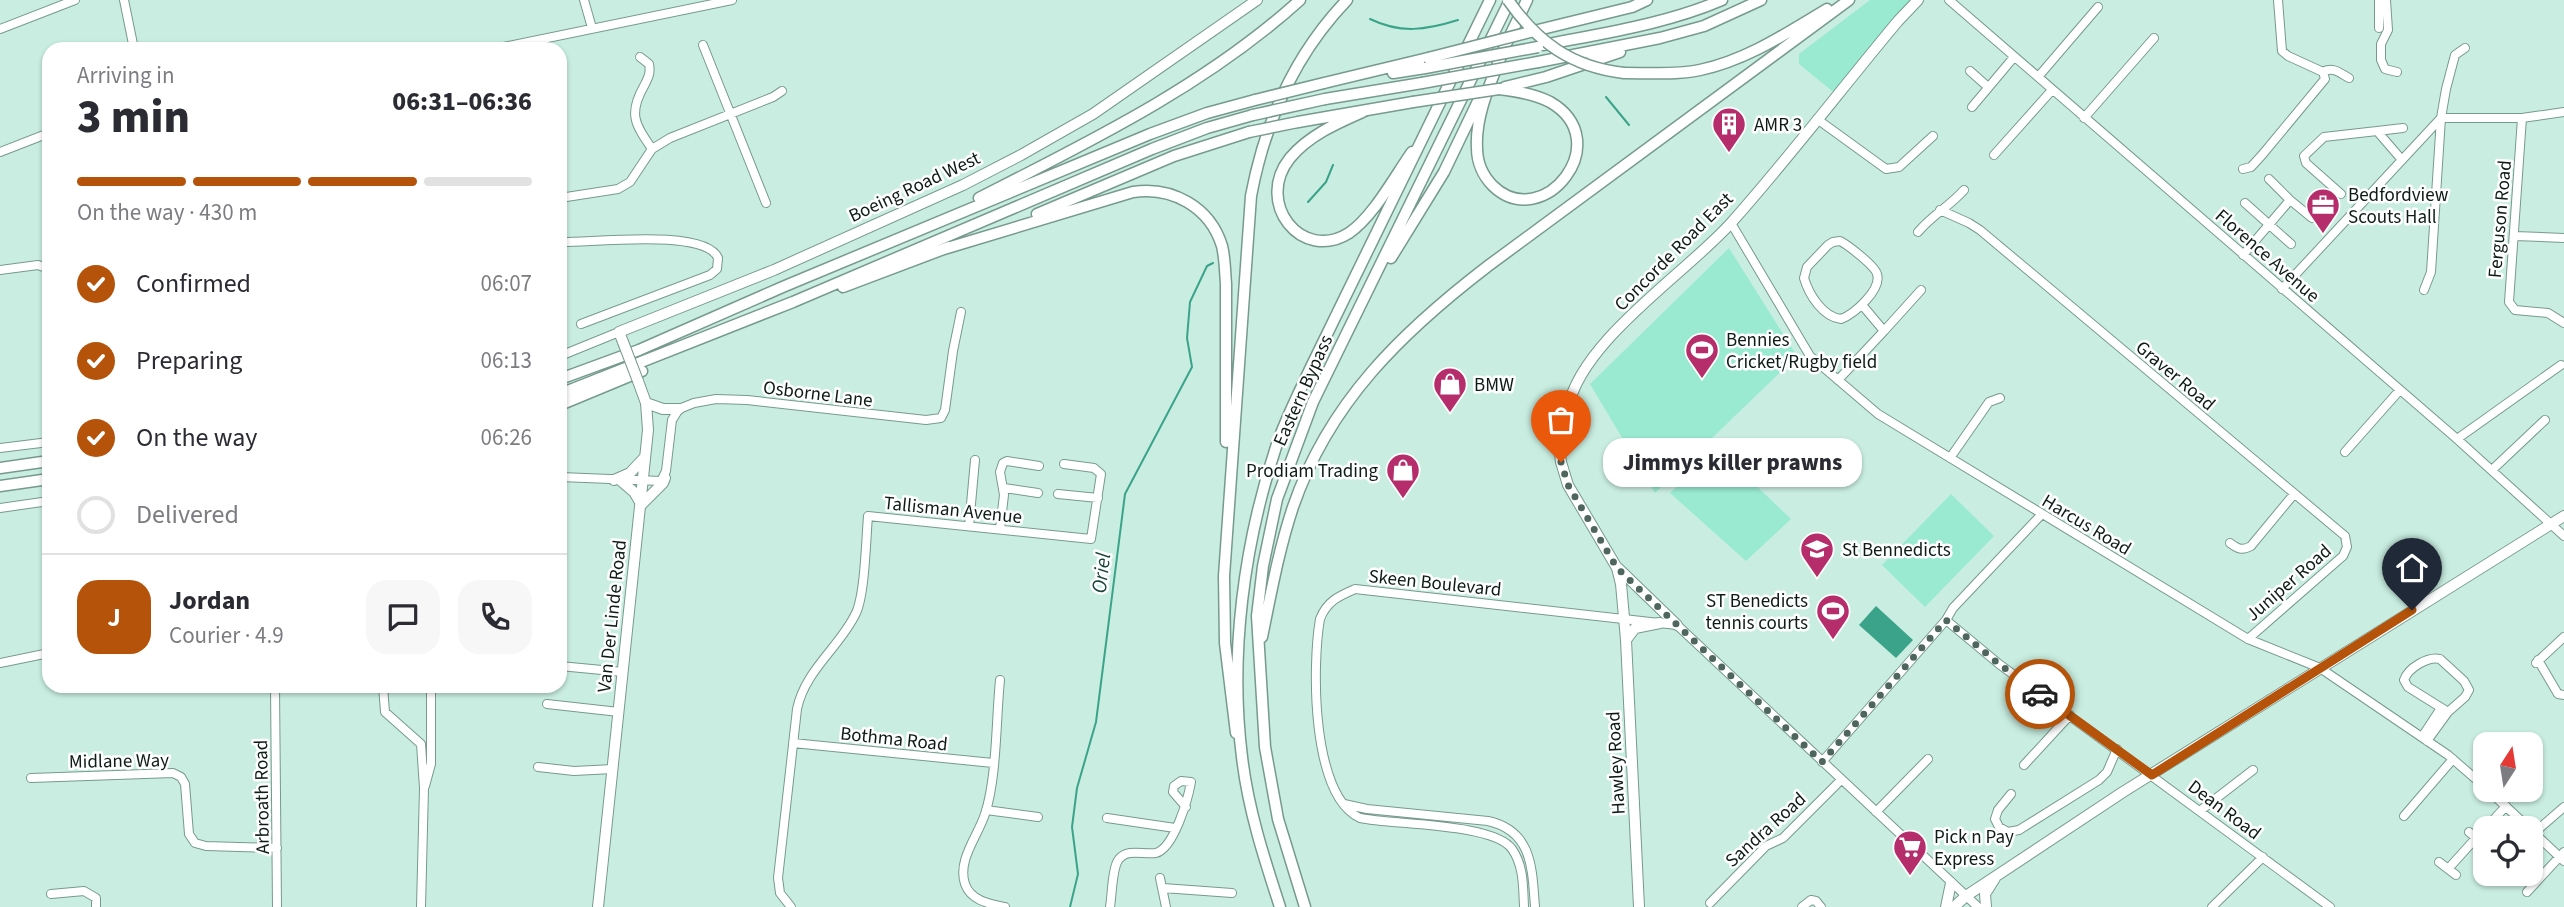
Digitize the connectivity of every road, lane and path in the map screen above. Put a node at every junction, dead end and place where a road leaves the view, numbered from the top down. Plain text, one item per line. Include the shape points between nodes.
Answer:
1 (75, 0) edge
2 (124, 0) edge
3 (584, 0) edge
4 (732, 0) edge
5 (1257, 0) edge
6 (1300, 0) edge
7 (1347, 0) edge
8 (1490, 0) edge
9 (1509, 0) edge
10 (1528, 0) edge
11 (1647, 0) edge
12 (1722, 0) edge
13 (1761, 0) edge
14 (1841, 0) edge
15 (1849, 0) edge
16 (1918, 0) edge
17 (1949, 0) edge
18 (2278, 0) edge
19 (2379, 0) edge
20 (2386, 0) edge
21 (2098, 7) dead end
22 (2379, 28) dead end
23 (0, 29) edge
24 (592, 29) junction
25 (1660, 38) junction
26 (2154, 38) dead end
27 (133, 42) edge
28 (528, 42) edge
29 (703, 45) dead end
30 (1505, 46) junction
31 (2465, 48) dead end
32 (640, 57) dead end
33 (2014, 57) junction
34 (1427, 63) junction
35 (1970, 71) dead end
36 (2323, 72) junction
37 (2397, 72) dead end
38 (2038, 77) junction
39 (2348, 78) dead end
40 (1517, 87) junction
41 (1988, 87) junction
42 (2052, 90) junction
43 (782, 91) dead end
44 (1972, 107) dead end
45 (1367, 110) junction
46 (2564, 112) edge
47 (730, 113) junction
48 (2084, 118) junction
49 (2441, 118) junction
50 (2522, 118) junction
51 (1817, 119) junction
52 (2403, 128) dead end
53 (1428, 130) junction
54 (2377, 131) junction
55 (42, 136) edge
56 (1933, 136) dead end
57 (653, 149) junction
58 (0, 152) edge
59 (1994, 155) dead end
60 (2402, 160) junction
61 (2243, 169) dead end
62 (2269, 179) dead end
63 (1964, 190) dead end
64 (2341, 194) dead end
65 (567, 197) edge
66 (2290, 201) junction
67 (766, 202) dead end
68 (2245, 203) dead end
69 (1940, 210) junction
70 (2312, 218) dead end
71 (1731, 223) junction
72 (2268, 225) junction
73 (1918, 232) dead end
74 (908, 235) junction
75 (2515, 236) junction
76 (2564, 238) edge
77 (567, 242) edge
78 (2291, 244) dead end
79 (944, 249) junction
80 (2243, 255) junction
81 (42, 266) edge
82 (0, 270) edge
83 (2282, 289) junction
84 (1921, 290) dead end
85 (2424, 290) dead end
86 (1365, 299) junction
87 (793, 302) junction
88 (1863, 306) junction
89 (961, 312) dead end
90 (2564, 323) edge
91 (581, 324) dead end
92 (730, 328) junction
93 (1884, 331) junction
94 (621, 337) junction
95 (639, 350) junction
96 (567, 354) edge
97 (1586, 365) junction
98 (2561, 365) dead end
99 (567, 370) edge
100 (567, 376) edge
101 (1838, 380) junction
102 (567, 391) edge
103 (2399, 391) junction
104 (2000, 398) dead end
105 (567, 402) edge
106 (646, 403) junction
107 (1556, 403) junction
108 (679, 409) junction
109 (1563, 416) junction
110 (2545, 420) dead end
111 (2457, 439) junction
112 (42, 443) edge
113 (0, 448) edge
114 (2345, 452) dead end
115 (646, 454) junction
116 (1950, 458) junction
117 (975, 460) dead end
118 (42, 462) edge
119 (1064, 464) dead end
120 (1039, 466) dead end
121 (0, 468) edge
122 (2492, 470) junction
123 (567, 478) edge
124 (665, 478) junction
125 (42, 480) edge
126 (617, 480) junction
127 (642, 482) junction
128 (0, 486) edge
129 (1004, 488) junction
130 (1038, 493) dead end
131 (1059, 494) dead end
132 (2294, 494) junction
133 (1098, 498) junction
134 (42, 502) edge
135 (640, 504) junction
136 (0, 508) edge
137 (2041, 515) junction
138 (2564, 516) edge
139 (1227, 522) junction
140 (2551, 524) junction
141 (969, 526) junction
142 (1000, 529) junction
143 (2564, 537) edge
144 (2230, 543) dead end
145 (2347, 547) joint
146 (1617, 568) junction
147 (1625, 617) junction
148 (1946, 620) junction
149 (1660, 623) junction
150 (1677, 625) junction
151 (2564, 637) edge
152 (2248, 639) junction
153 (1626, 640) junction
154 (1258, 653) junction
155 (42, 654) edge
156 (0, 663) edge
157 (567, 667) edge
158 (2320, 668) junction
159 (623, 672) junction
160 (1000, 680) dead end
161 (275, 693) edge
162 (384, 693) edge
163 (432, 693) edge
164 (2564, 695) edge
165 (547, 704) dead end
166 (2445, 710) junction
167 (619, 712) junction
168 (2070, 715) junction
169 (2424, 739) junction
170 (793, 743) junction
171 (2117, 749) junction
172 (1242, 755) junction
173 (1928, 759) dead end
174 (2453, 759) junction
175 (1822, 762) junction
176 (993, 763) junction
177 (2024, 765) dead end
178 (538, 767) dead end
179 (613, 769) junction
180 (2253, 770) dead end
181 (2152, 775) junction
182 (2473, 776) edge
183 (31, 778) dead end
184 (1841, 780) junction
185 (424, 788) junction
186 (2011, 794) dead end
187 (2502, 802) edge
188 (1344, 804) junction
189 (2506, 806) junction
190 (1186, 807) dead end
191 (2564, 807) edge
192 (986, 810) junction
193 (2200, 810) junction
194 (1390, 812) junction
195 (1876, 812) junction
196 (2404, 816) dead end
197 (2496, 816) edge
198 (2516, 816) edge
199 (1038, 817) dead end
200 (1454, 817) junction
201 (1107, 818) dead end
202 (1389, 822) junction
203 (2543, 822) edge
204 (1175, 828) junction
205 (1453, 829) junction
206 (2469, 832) dead end
207 (2473, 835) edge
208 (2543, 840) edge
209 (277, 848) junction
210 (2473, 849) edge
211 (2562, 856) edge
212 (2263, 857) junction
213 (2439, 862) dead end
214 (1997, 875) junction
215 (1160, 878) dead end
216 (1951, 883) junction
217 (1163, 888) junction
218 (2526, 892) dead end
219 (1232, 893) dead end
220 (51, 894) dead end
221 (1966, 896) junction
222 (1710, 902) dead end
223 (96, 907) edge
224 (277, 907) edge
225 (421, 907) edge
226 (598, 907) edge
227 (791, 907) edge
228 (1005, 907) edge
229 (1110, 907) edge
230 (1166, 907) edge
231 (1280, 907) edge
232 (1305, 907) edge
233 (1524, 907) edge
234 (1535, 907) edge
235 (1639, 907) edge
236 (1802, 907) edge
237 (1821, 907) edge
238 (1946, 907) edge
239 (1954, 907) edge
240 (1978, 907) edge
241 (1986, 907) edge
242 (2212, 907) edge
243 (2330, 907) edge

1 - 23 street
2 - 27 street
3 - 24 street
4 - 24 street
5 - 94 main road, Boeing Road West via 1093,114 1021,155
6 - 74 highway via 1231,55 1129,122
7 - 139 highway via 1319,30 1294,68 1254,177
8 - 53 highway, Eastern Bypass
9 - 14 highway, bridge via 1526,25 1560,52 1600,70 1624,73 1698,70 1736,59
9 - 86 highway, Eastern Bypass
10 - 30 highway
11 - 34 highway, bridge
12 - 34 highway, bridge via 1656,22 1538,47
13 - 25 highway via 1704,26
15 - 154 highway via 1488,266 1392,347 1335,419 1314,457 1281,546
16 - 51 main road, Concorde Road East
17 - 33 street, Florence Avenue
18 - 36 street via 2282,51
19 - 22 street
20 - 37 street via 2388,30 2381,44 2381,60 2385,69
21 - 38 street
24 - 28 street
25 - 40 highway
25 - 87 highway, bridge via 1325,99 1207,128
26 - 48 street
29 - 47 street
30 - 40 highway via 1483,105 1479,162 1489,182 1504,194 1539,197 1570,173 1577,138 1567,117 1551,103
30 - 86 highway via 1444,172
31 - 49 street via 2455,55
32 - 57 street via 649,64 650,73 634,114
33 - 38 street, Florence Avenue
33 - 41 street
34 - 74 highway, bridge via 1207,113
35 - 41 street
36 - 39 street via 2335,70
36 - 61 street via 2323,84 2251,167
38 - 42 street, Florence Avenue
40 - 45 highway, bridge
41 - 44 street
42 - 48 street, Florence Avenue
42 - 59 street
43 - 47 street
45 - 53 highway via 1317,134 1285,165 1276,199 1284,218 1299,233 1329,240 1354,229
45 - 79 highway, bridge via 1249,132 1174,156
46 - 50 street
47 - 57 street
47 - 67 street
48 - 80 street, Florence Avenue
49 - 50 street
49 - 60 street
49 - 85 street via 2431,272
50 - 75 street, Ferguson Road
51 - 56 street via 1882,167 1894,169
51 - 71 main road, Concorde Road East
52 - 54 street
53 - 172 highway, Eastern Bypass via 1287,419 1261,495 1241,611
54 - 60 street
54 - 64 street via 2324,137 2304,156
55 - 58 street
57 - 65 street via 630,182 618,189
60 - 83 street
62 - 66 street
63 - 69 street
66 - 70 street
66 - 72 street
68 - 72 street
69 - 73 street
69 - 132 street, Graver Road via 1980,230
71 - 97 main road, Concorde Road East
71 - 101 street, Harcus Road via 1810,356
72 - 78 street
72 - 80 street
74 - 95 highway
75 - 76 street
75 - 90 street, Ferguson Road via 2510,305 2522,312 2548,313
77 - 91 street via 666,239 708,247 718,258 717,269 710,275
79 - 87 highway
79 - 139 highway via 1143,190 1167,192 1204,215 1222,247 1226,284
80 - 83 street, Florence Avenue
81 - 82 street
83 - 103 street, Florence Avenue
84 - 93 street
86 - 154 highway, Eastern Bypass via 1312,402 1277,499 1259,591
87 - 92 highway
88 - 88 street via 1877,273 1844,242 1833,242 1807,267 1806,284 1818,304 1836,319
88 - 93 street
89 - 108 street, Osborne Lane via 944,416 938,419 726,399
92 - 102 highway
92 - 105 highway
93 - 101 street
94 - 96 street, Boeing Road West
94 - 106 main road, Van Der Linde Road, bridge
95 - 99 highway
95 - 100 highway
97 - 107 main road, Concorde Road East
97 - 109 main road, Concorde Road East
98 - 111 street
101 - 116 street, Harcus Road via 1878,414
103 - 111 street, Florence Avenue
103 - 114 street
104 - 116 street via 1989,401
106 - 108 main road
106 - 115 main road, Van Der Linde Road
107 - 109 main road via 1564,404
107 - 109 main road via 1550,412
108 - 124 street via 671,426
109 - 146 main road, Concorde Road East via 1558,444 1568,485
110 - 122 street
111 - 122 street, Florence Avenue
112 - 113 street
115 - 126 main road
115 - 127 main road, Van Der Linde Road
116 - 137 street, Harcus Road
117 - 141 street
118 - 121 highway
119 - 133 street, Tallisman Avenue via 1099,470
120 - 129 street via 1003,463
122 - 140 street, Florence Avenue
123 - 126 street
124 - 127 street
124 - 135 main road
125 - 128 highway
126 - 127 street
126 - 135 main road via 634,492
127 - 135 main road, Van Der Linde Road
129 - 130 street
129 - 142 street
131 - 133 street
132 - 144 street via 2251,546 2237,549
132 - 145 street, Graver Road via 2345,536
133 - 142 street, Tallisman Avenue via 1091,539
134 - 136 street
135 - 159 main road, Van Der Linde Road
137 - 148 street
137 - 152 street, Harcus Road
138 - 140 main road
139 - 172 highway via 1225,643 1231,712
140 - 143 street, Florence Avenue
140 - 158 main road
141 - 142 street, Tallisman Avenue
141 - 170 street, Tallisman Avenue via 868,516 858,607 801,692
145 - 152 street, Juniper Road via 2343,556
146 - 147 main road, Concorde Road East
146 - 150 main road
147 - 149 street, Skeen Boulevard
147 - 153 main road, Hawley Road
147 - 188 street, Skeen Boulevard via 1355,589 1335,598 1320,619 1315,702 1329,778
148 - 168 street, Dean Road
148 - 175 street
149 - 150 street, Skeen Boulevard
149 - 153 main road via 1636,628
150 - 175 street
151 - 164 street via 2537,661 2558,694
152 - 158 street, Harcus Road
153 - 235 main road, Hawley Road
154 - 232 highway, Eastern Bypass via 1265,747 1278,819
155 - 156 street
157 - 159 street
158 - 169 street, Harcus Road
158 - 181 main road
159 - 167 main road, Van Der Linde Road
160 - 176 street
161 - 209 street, Arbroath Road
162 - 185 street via 385,712 421,744
163 - 185 street via 431,764
165 - 167 street
166 - 166 street via 2469,690 2434,657 2406,674 2404,680
166 - 169 street
167 - 179 main road, Van Der Linde Road
168 - 171 street, Dean Road
168 - 177 street
169 - 174 street, Harcus Road
170 - 176 street, Bothma Road
170 - 227 street, Tallisman Avenue via 778,877 780,893
171 - 181 street, Dean Road
171 - 186 street via 2099,780 2019,830 2008,832 1995,819
172 - 231 highway, Eastern Bypass via 1248,797
173 - 195 street
174 - 182 street, Harcus Road
174 - 196 street
175 - 184 street
176 - 192 street
178 - 179 street
179 - 226 main road, Van Der Linde Road
180 - 193 street
181 - 193 street, Dean Road
181 - 214 main road
183 - 209 street, Midlane Way via 173,773 185,784 189,834 195,843
184 - 195 street
184 - 222 street, Sandra Road
185 - 225 street
187 - 189 street, Harcus Road
188 - 194 street
188 - 202 street via 1360,818
189 - 197 street
189 - 198 street, Harcus Road
190 - 204 street
191 - 203 street
192 - 199 street
192 - 228 street via 964,863 965,884 975,897
193 - 212 street, Dean Road
194 - 200 street
194 - 202 street
195 - 216 street
200 - 205 street
200 - 234 street via 1497,823 1519,838 1533,869
201 - 204 street
202 - 205 street
204 - 229 street via 1158,852 1129,853 1120,858
205 - 233 street via 1490,835 1508,844 1522,870
206 - 207 street
208 - 211 street, Harcus Road
209 - 224 street, Arbroath Road
210 - 213 street via 2452,872
211 - 218 street
212 - 242 street
212 - 243 street, Dean Road
214 - 221 main road
214 - 241 main road via 1985,894
215 - 217 street
216 - 221 street
216 - 238 main road
217 - 219 street
217 - 230 street
220 - 223 street via 87,892 96,898
221 - 239 main road
221 - 240 street
236 - 237 street via 1811,900

